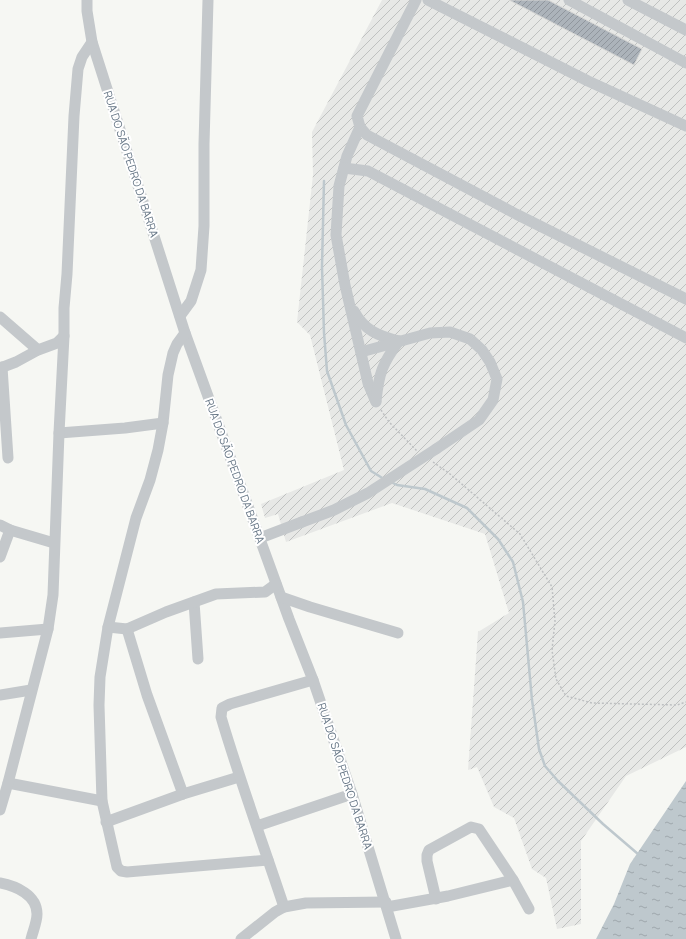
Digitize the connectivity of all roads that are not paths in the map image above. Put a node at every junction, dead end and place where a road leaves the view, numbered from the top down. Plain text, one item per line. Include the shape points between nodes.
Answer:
1 (87, 0) edge
2 (208, 0) edge
3 (416, 0) edge
4 (428, 0) edge
5 (570, 0) edge
6 (628, 0) edge
7 (686, 30) edge
8 (92, 42) junction
9 (686, 63) edge
10 (686, 126) edge
11 (360, 127) junction
12 (344, 168) junction
13 (686, 299) edge
14 (349, 302) junction
15 (180, 316) junction
16 (0, 318) edge
17 (185, 333) junction
18 (64, 336) junction
19 (686, 338) edge
20 (399, 342) junction
21 (38, 350) junction
22 (361, 352) junction
23 (1, 368) edge
24 (163, 423) junction
25 (59, 433) junction
26 (8, 458) dead end
27 (0, 525) edge
28 (10, 530) junction
29 (260, 538) junction
30 (54, 544) junction
31 (0, 557) edge
32 (276, 584) junction
33 (281, 596) junction
34 (194, 602) junction
35 (108, 627) junction
36 (48, 629) junction
37 (127, 629) junction
38 (0, 633) edge
39 (398, 633) dead end
40 (198, 659) dead end
41 (313, 680) junction
42 (32, 690) junction
43 (0, 695) edge
44 (6, 770) edge
45 (239, 777) junction
46 (8, 783) junction
47 (183, 794) junction
48 (352, 794) junction
49 (102, 802) junction
50 (0, 810) edge
51 (106, 822) junction
52 (257, 826) junction
53 (268, 860) junction
54 (513, 880) junction
55 (0, 883) edge
56 (436, 899) junction
57 (386, 904) junction
58 (284, 907) junction
59 (529, 909) dead end
60 (31, 939) edge
61 (241, 939) edge
62 (396, 939) edge

1 - 8 street, RUA DO SÃO PEDRO DA BARRA
2 - 15 street via 201,270 191,301
3 - 11 street via 357,116
4 - 10 street via 588,81
5 - 9 street
6 - 7 street
8 - 15 street, RUA DO SÃO PEDRO DA BARRA
8 - 18 street via 78,69
11 - 12 street
11 - 13 street via 367,135 516,214
12 - 14 street via 339,186 336,235
12 - 19 street via 368,171
14 - 20 street via 365,326 380,336
14 - 22 street
15 - 17 street, RUA DO SÃO PEDRO DA BARRA
16 - 21 street
17 - 24 street via 173,353
17 - 29 street, RUA DO SÃO PEDRO DA BARRA
18 - 21 street via 57,343
18 - 25 street
20 - 22 street
20 - 22 street via 383,364 376,402 368,383
20 - 29 street, bridge via 430,333 450,332 470,339 482,350 497,379 493,400 479,420 368,493 334,510
21 - 23 street
23 - 26 street
24 - 25 street
24 - 35 street via 152,472 136,518
25 - 30 street
27 - 28 street
28 - 30 street
28 - 31 street
29 - 32 street, RUA DO SÃO PEDRO DA BARRA
30 - 36 street via 53,595
32 - 33 street, RUA DO SÃO PEDRO DA BARRA
32 - 34 street via 265,592 216,594
33 - 39 street
33 - 41 street, RUA DO SÃO PEDRO DA BARRA
34 - 37 street
34 - 40 street
35 - 37 street
35 - 49 street via 100,677 99,705
36 - 38 street
36 - 42 street
37 - 47 street via 147,695
41 - 45 street via 222,708 221,717
41 - 48 street, RUA DO SÃO PEDRO DA BARRA
42 - 43 street
42 - 44 street
44 - 46 street
45 - 47 street
45 - 52 street
46 - 49 street
46 - 50 street
47 - 51 street
48 - 52 street
48 - 57 street, RUA DO SÃO PEDRO DA BARRA
49 - 51 street
51 - 53 street via 117,867 121,871
52 - 53 street
53 - 58 street
54 - 56 street
54 - 56 street via 480,829 471,827 429,850 427,861
54 - 59 street
55 - 60 street via 26,893 33,902 37,914
56 - 57 street
57 - 58 street via 306,903
57 - 62 street, RUA DO SÃO PEDRO DA BARRA
58 - 61 street

